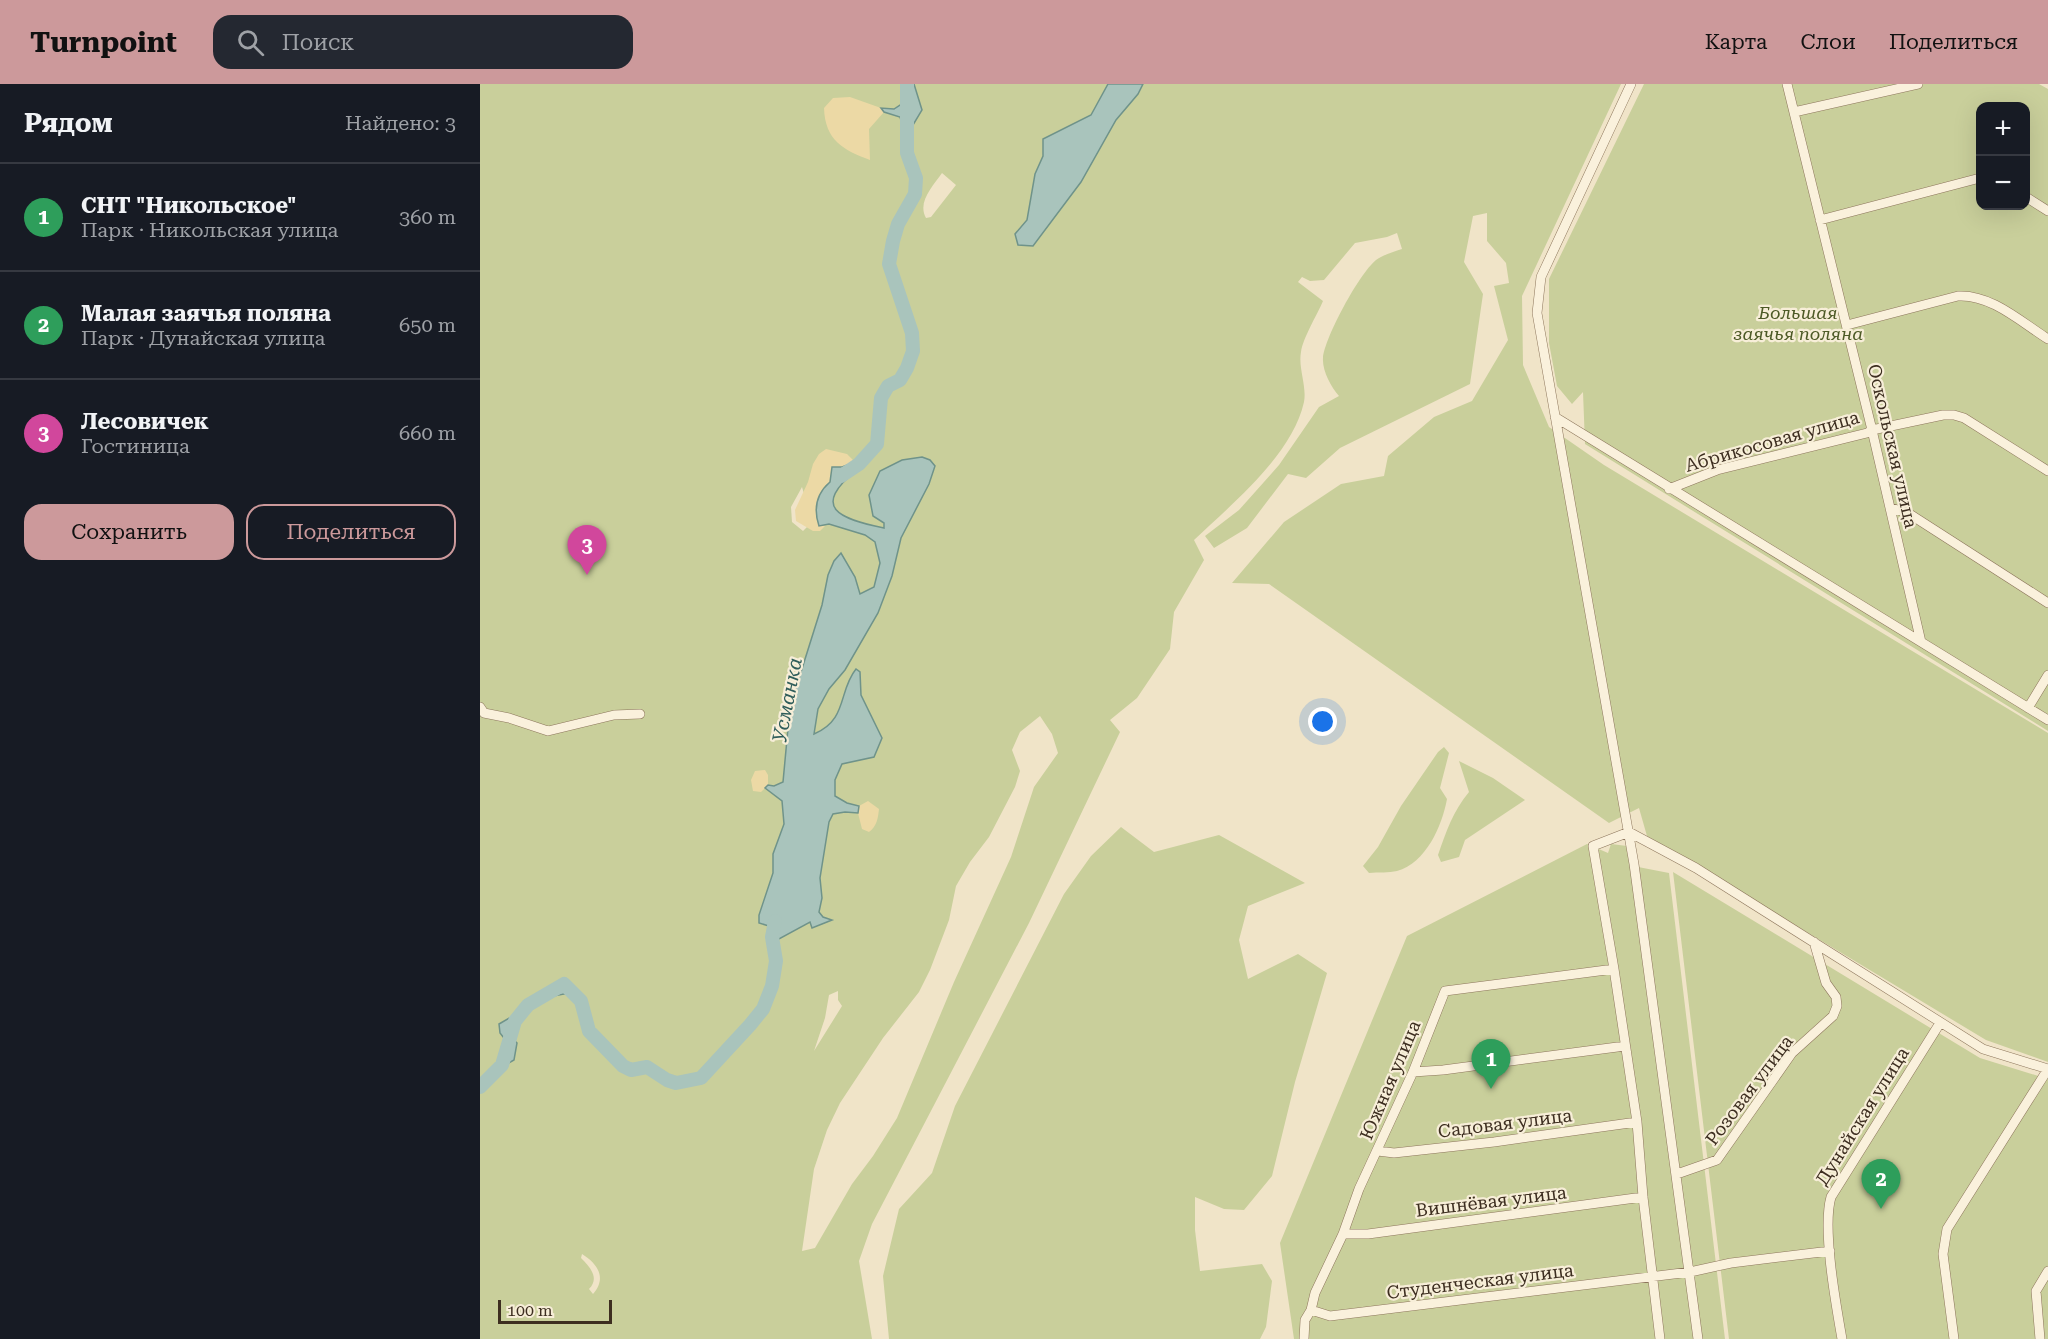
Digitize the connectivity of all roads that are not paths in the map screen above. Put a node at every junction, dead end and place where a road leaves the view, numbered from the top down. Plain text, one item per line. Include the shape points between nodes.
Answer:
1 (1631, 84) edge
2 (1787, 84) edge
3 (1918, 84) edge
4 (1794, 112) junction
5 (1976, 179) edge
6 (2030, 200) edge
7 (2048, 211) edge
8 (1820, 220) junction
9 (1847, 325) junction
10 (2048, 339) edge
11 (1555, 417) junction
12 (1872, 430) junction
13 (2048, 471) edge
14 (1669, 489) junction
15 (1891, 508) junction
16 (2048, 603) edge
17 (1921, 642) junction
18 (2048, 675) edge
19 (480, 707) edge
20 (2028, 708) junction
21 (640, 714) dead end
22 (2048, 720) edge
23 (1629, 832) junction
24 (1814, 942) junction
25 (1614, 969) junction
26 (1940, 1023) junction
27 (1625, 1046) junction
28 (2048, 1069) edge
29 (1413, 1071) junction
30 (1636, 1122) junction
31 (1378, 1151) junction
32 (1677, 1174) junction
33 (1643, 1197) junction
34 (1343, 1234) junction
35 (1830, 1251) junction
36 (2048, 1271) edge
37 (1690, 1272) junction
38 (1653, 1276) junction
39 (1311, 1310) junction
40 (1304, 1339) edge
41 (1660, 1339) edge
42 (1698, 1339) edge
43 (1842, 1339) edge
44 (1954, 1339) edge
45 (2040, 1339) edge

1 - 11 street via 1541,277 1537,313
2 - 4 street, Оскольская улица
3 - 4 street
4 - 8 street, Оскольская улица
5 - 8 street
6 - 7 street
8 - 9 street, Оскольская улица
9 - 10 street via 1970,295 1994,304
9 - 12 street, Оскольская улица
11 - 14 street
11 - 23 street
12 - 13 street, Абрикосовая улица via 1954,415
12 - 14 street, Абрикосовая улица via 1717,470
12 - 15 street, Оскольская улица
14 - 17 street
15 - 16 street via 1908,513
15 - 17 street, Оскольская улица
17 - 20 street
18 - 20 street
19 - 21 street via 484,714 548,731 614,715
20 - 22 street
23 - 24 street via 1696,868
23 - 25 street via 1593,846
23 - 32 street
24 - 26 street
24 - 32 street, Розовая улица via 1826,983 1836,997 1838,1006 1833,1016 1792,1053 1717,1160
25 - 27 street
25 - 29 street, Южная улица via 1445,991
26 - 28 street via 1983,1049
26 - 35 street, Дунайская улица via 1831,1197
27 - 29 street
27 - 30 street
28 - 44 street via 1947,1229 1942,1254
29 - 31 street, Южная улица
30 - 31 street, Садовая улица via 1494,1142
30 - 33 street
31 - 34 street, Южная улица
32 - 37 street
33 - 34 street, Вишнёвая улица
33 - 38 street
34 - 39 street, Южная улица
35 - 37 street, Студенческая улица
35 - 43 street, Дунайская улица
36 - 45 street via 2036,1291
37 - 38 street, Студенческая улица
37 - 42 street
38 - 39 street, Студенческая улица via 1330,1316
38 - 41 street
39 - 40 street, Южная улица via 1305,1320

